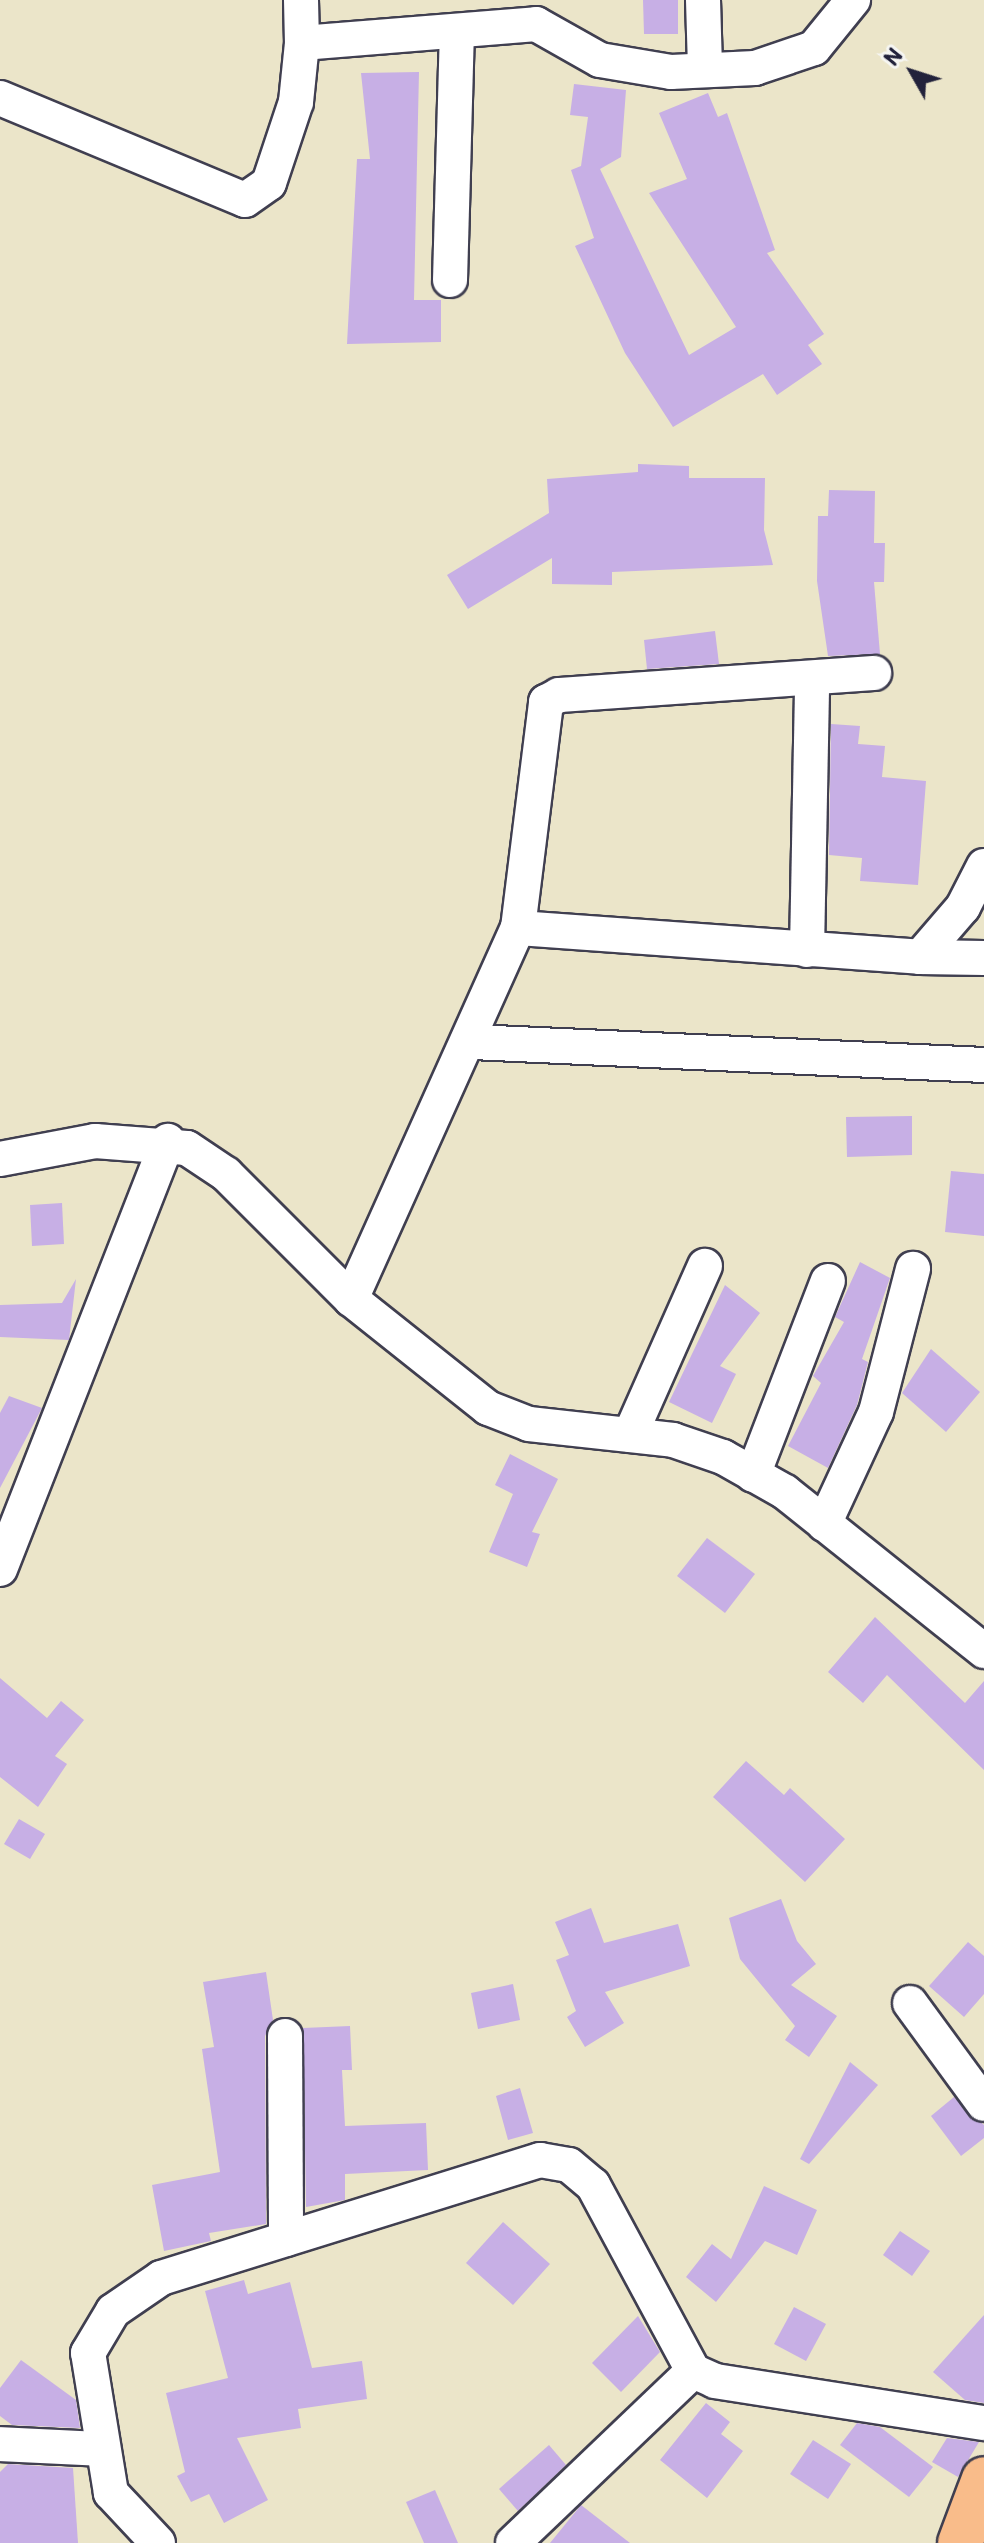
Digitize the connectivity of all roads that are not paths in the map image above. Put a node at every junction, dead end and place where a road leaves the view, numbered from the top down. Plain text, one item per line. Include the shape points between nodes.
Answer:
1 (301, 0) edge
2 (703, 0) edge
3 (853, 0) edge
4 (457, 33) junction
5 (302, 43) junction
6 (705, 67) junction
7 (0, 98) edge
8 (450, 280) dead end
9 (874, 673) dead end
10 (812, 678) junction
11 (984, 866) edge
12 (518, 928) junction
13 (807, 950) junction
14 (920, 957) junction
15 (984, 958) edge
16 (472, 1042) junction
17 (984, 1065) edge
18 (168, 1141) junction
19 (0, 1159) edge
20 (705, 1266) dead end
21 (913, 1269) dead end
22 (828, 1281) dead end
23 (351, 1299) junction
24 (630, 1435) junction
25 (753, 1475) junction
26 (824, 1524) junction
27 (3, 1549) edge
28 (984, 1651) edge
29 (910, 2003) dead end
30 (285, 2036) dead end
31 (984, 2104) edge
32 (286, 2239) junction
33 (693, 2371) junction
34 (984, 2423) edge
35 (0, 2444) edge
36 (103, 2449) junction
37 (984, 2479) edge
38 (158, 2543) edge
39 (513, 2543) edge
40 (960, 2543) edge

1 - 5 street
2 - 6 street
3 - 6 street via 814,48 755,68
4 - 5 street
4 - 6 street via 536,24 600,60 671,72
4 - 8 street
5 - 7 street via 296,102 269,183 245,200
9 - 10 street
10 - 12 street via 551,697 542,710
10 - 13 street
11 - 14 street via 963,907
12 - 13 street
12 - 16 street
13 - 14 street
14 - 15 street
16 - 17 street
16 - 23 street
18 - 19 street via 95,1141
18 - 23 street via 226,1174
18 - 27 street
20 - 24 street
21 - 26 street via 876,1412
22 - 25 street
23 - 24 street via 488,1408 529,1424
24 - 25 street via 673,1440
25 - 26 street
26 - 28 street
29 - 31 street
30 - 32 street
32 - 33 street via 521,2165 559,2160 593,2185
32 - 36 street via 161,2278 113,2311 88,2353
33 - 34 street via 715,2381
33 - 39 street
35 - 36 street
36 - 38 street via 111,2493
37 - 40 main road

